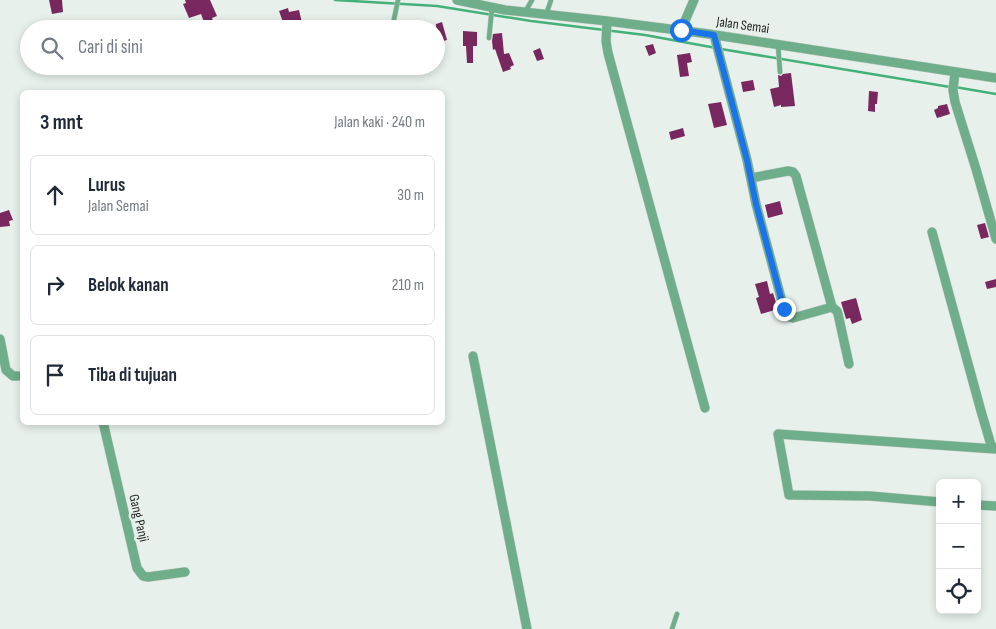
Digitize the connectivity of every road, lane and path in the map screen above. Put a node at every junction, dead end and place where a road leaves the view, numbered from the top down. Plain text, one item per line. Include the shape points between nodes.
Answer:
1 (456, 0) edge
2 (532, 0) edge
3 (551, 0) edge
4 (694, 0) edge
5 (397, 1) edge
6 (492, 10) junction
7 (525, 12) junction
8 (546, 15) junction
9 (394, 20) edge
10 (607, 23) junction
11 (681, 30) junction
12 (715, 37) junction
13 (489, 38) dead end
14 (778, 47) junction
15 (780, 72) dead end
16 (954, 75) junction
17 (996, 78) edge
18 (751, 178) junction
19 (932, 232) dead end
20 (996, 239) edge
21 (832, 307) junction
22 (0, 344) edge
23 (473, 356) dead end
24 (850, 364) dead end
25 (20, 376) edge
26 (705, 408) dead end
27 (104, 425) edge
28 (996, 449) edge
29 (936, 502) edge
30 (981, 504) edge
31 (996, 506) edge
32 (185, 572) dead end
33 (677, 614) dead end
34 (527, 629) edge
35 (672, 629) edge

1 - 6 street, Jalan Semai
2 - 7 lane
3 - 8 lane
4 - 11 street
5 - 9 lane
6 - 7 street, Jalan Semai
6 - 13 lane
7 - 8 street, Jalan Semai
8 - 10 street, Jalan Semai
10 - 11 street, Jalan Semai
10 - 26 street via 606,41
11 - 12 street, Jalan Semai
12 - 14 street, Jalan Semai
12 - 18 street
14 - 15 lane
14 - 16 street, Jalan Semai
16 - 17 street, Jalan Semai
16 - 20 street via 955,102
18 - 21 street via 788,171 796,176
18 - 21 street via 786,314 794,318
19 - 28 street via 980,411 991,445
21 - 24 street via 838,314
22 - 25 street via 6,370 13,376
23 - 34 street
27 - 32 street, Gang Panji via 137,568 148,577
28 - 29 street via 778,434 790,495 870,496
30 - 31 street
33 - 35 lane

